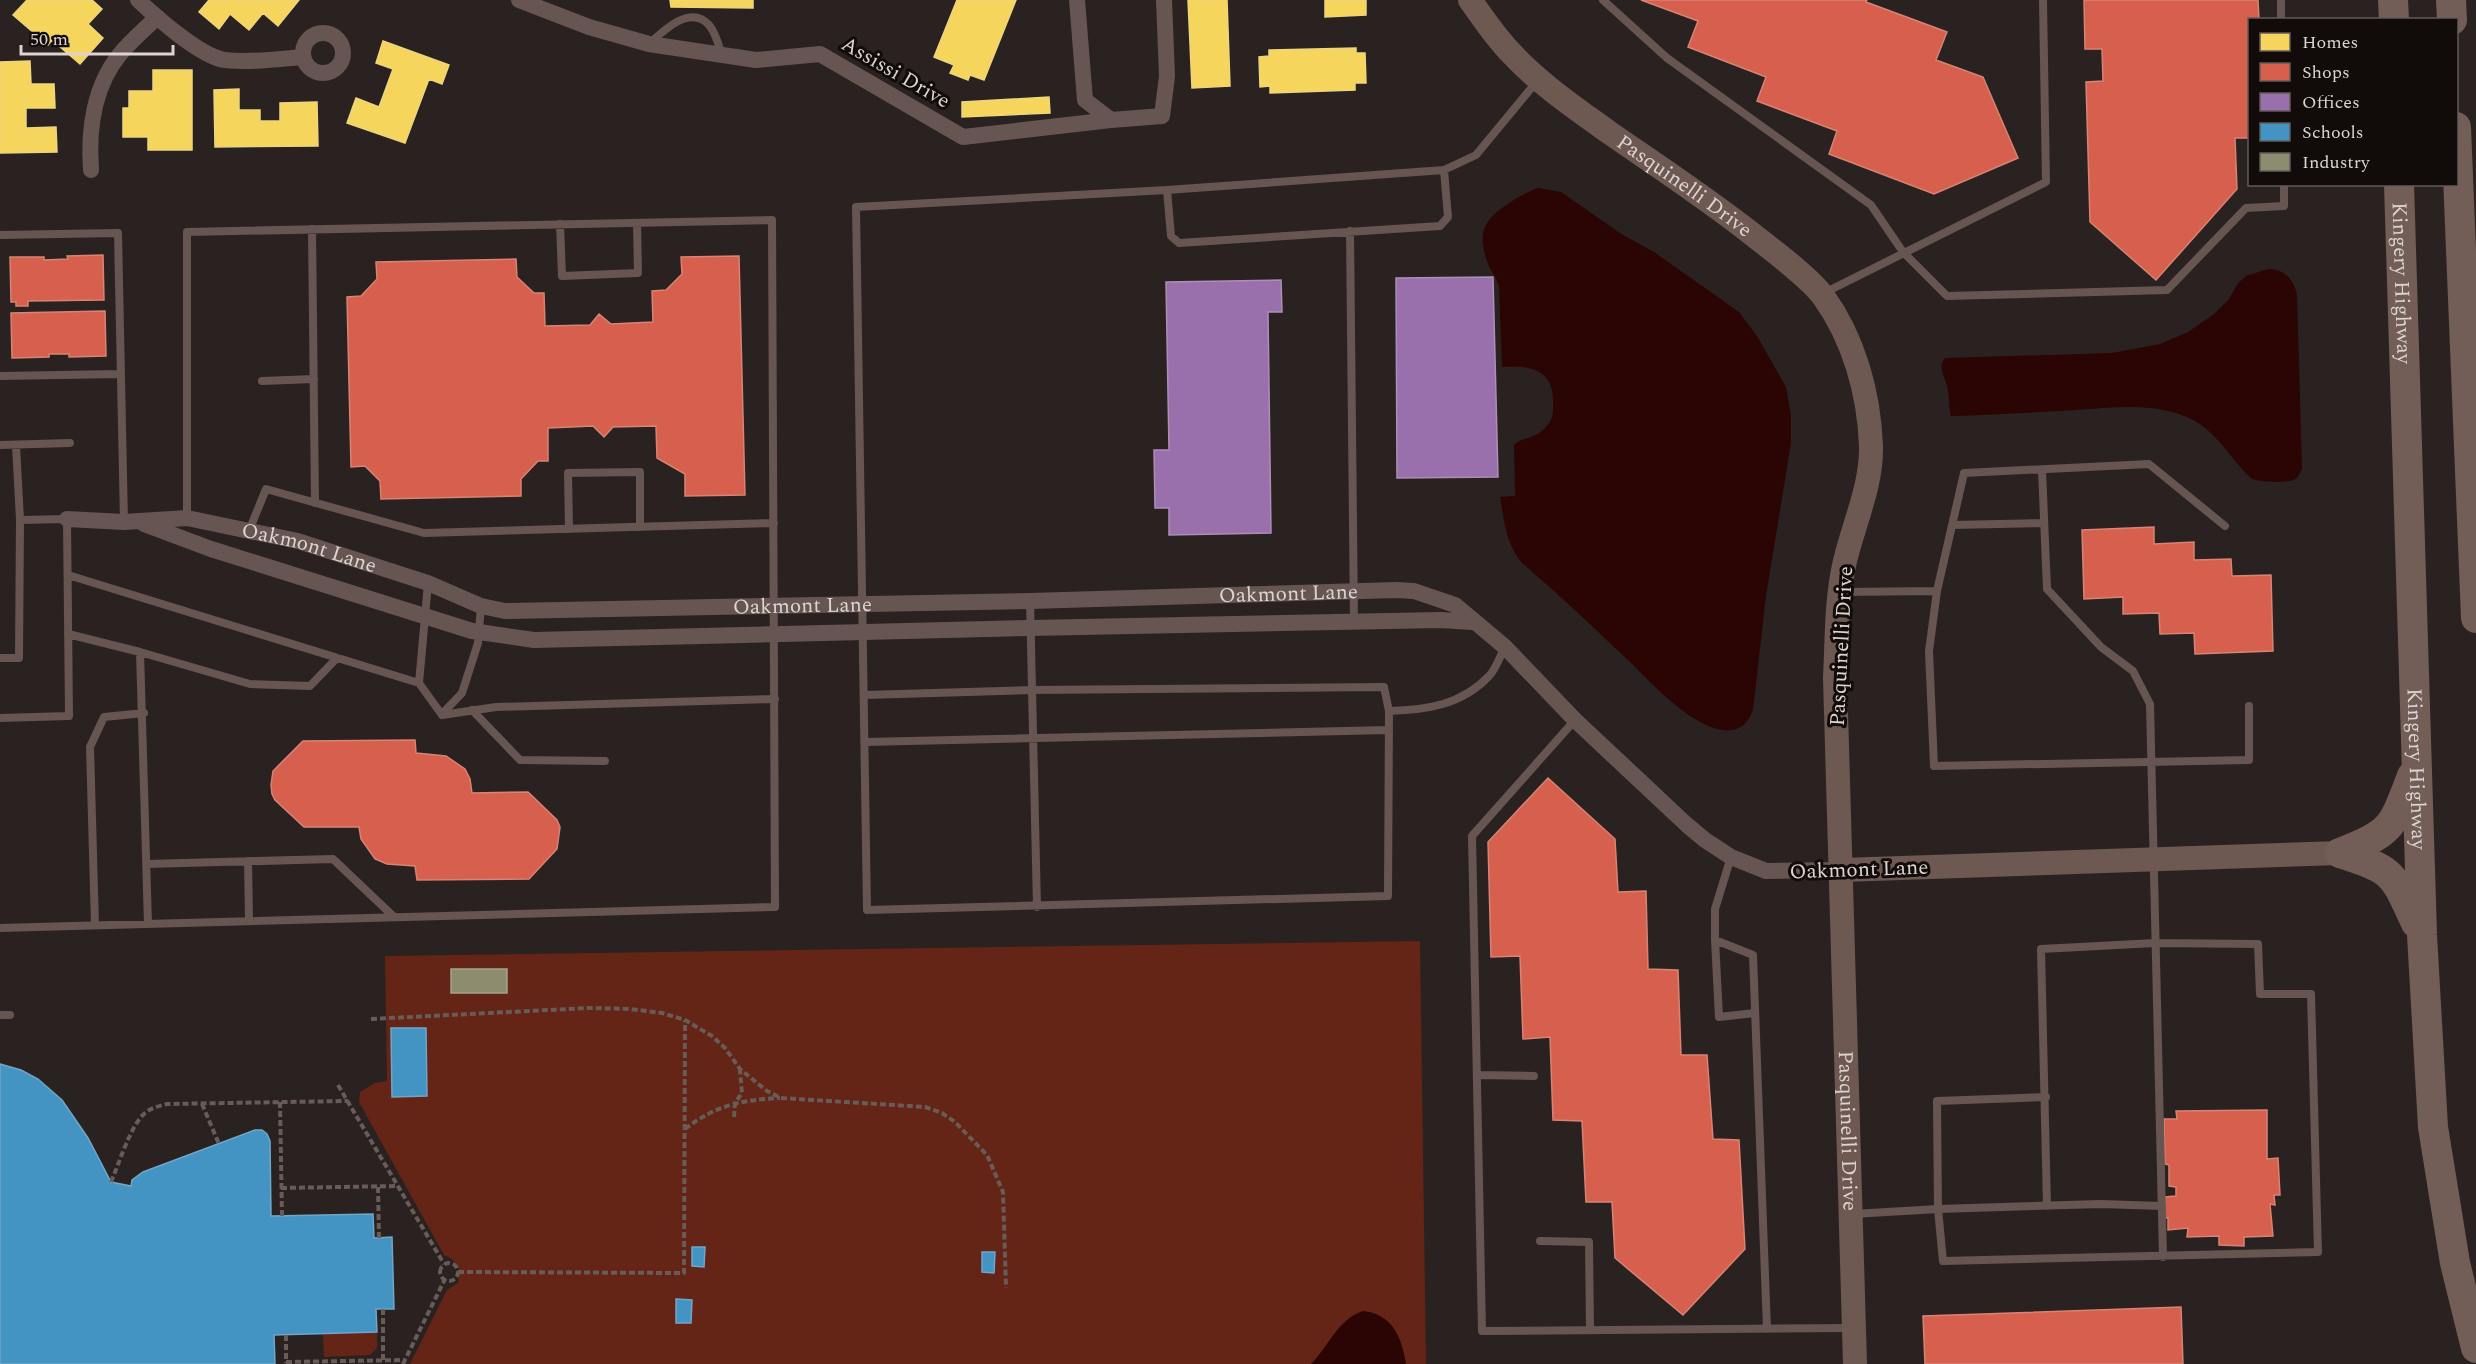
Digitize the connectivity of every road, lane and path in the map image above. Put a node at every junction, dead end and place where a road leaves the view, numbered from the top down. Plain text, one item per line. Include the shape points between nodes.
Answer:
1 (138, 0) edge
2 (519, 0) edge
3 (1077, 0) edge
4 (1164, 0) edge
5 (1470, 0) edge
6 (1603, 0) edge
7 (2043, 0) edge
8 (2281, 0) edge
9 (2393, 0) edge
10 (2451, 0) edge
11 (157, 17) junction
12 (2281, 18) edge
13 (2394, 18) edge
14 (2452, 18) edge
15 (649, 44) junction
16 (723, 56) junction
17 (303, 57) dead end
18 (1538, 79) junction
19 (1111, 120) junction
20 (2458, 153) edge
21 (91, 170) dead end
22 (1444, 170) junction
23 (2284, 186) edge
24 (2399, 186) edge
25 (1167, 190) junction
26 (637, 223) junction
27 (560, 224) junction
28 (312, 229) junction
29 (1350, 231) junction
30 (0, 235) edge
31 (1903, 252) junction
32 (1822, 294) junction
33 (120, 374) junction
34 (0, 376) edge
35 (315, 379) junction
36 (262, 381) dead end
37 (70, 443) dead end
38 (0, 445) edge
39 (16, 445) junction
40 (2042, 470) junction
41 (315, 503) junction
42 (187, 518) junction
43 (67, 519) junction
44 (20, 520) junction
45 (131, 522) junction
46 (774, 523) junction
47 (2044, 523) junction
48 (1952, 525) junction
49 (2225, 526) dead end
50 (640, 527) junction
51 (569, 529) junction
52 (249, 531) junction
53 (68, 575) junction
54 (428, 583) junction
55 (1355, 591) junction
56 (1937, 591) junction
57 (1840, 592) junction
58 (1030, 601) junction
59 (774, 604) junction
60 (863, 604) junction
61 (481, 606) junction
62 (425, 615) junction
63 (2476, 618) edge
64 (1354, 622) junction
65 (1472, 622) junction
66 (1030, 628) junction
67 (479, 632) junction
68 (864, 632) junction
69 (68, 634) junction
70 (774, 634) junction
71 (1505, 647) junction
72 (140, 652) junction
73 (0, 658) edge
74 (338, 658) junction
75 (419, 683) junction
76 (1031, 690) junction
77 (865, 695) junction
78 (775, 699) junction
79 (2249, 706) dead end
80 (472, 710) junction
81 (1389, 711) junction
82 (144, 713) junction
83 (442, 715) junction
84 (0, 718) edge
85 (1575, 720) junction
86 (1387, 730) junction
87 (1032, 738) junction
88 (865, 742) junction
89 (605, 761) dead end
90 (2417, 762) junction
91 (2153, 763) junction
92 (2340, 853) junction
93 (1731, 857) junction
94 (2152, 859) junction
95 (248, 861) junction
96 (147, 864) junction
97 (1842, 870) junction
98 (1037, 907) junction
99 (394, 917) junction
100 (249, 921) junction
101 (148, 924) junction
102 (95, 925) junction
103 (0, 928) edge
104 (2422, 935) junction
105 (1715, 940) junction
106 (2155, 943) junction
107 (1755, 1013) junction
108 (0, 1015) edge
109 (10, 1015) dead end
110 (371, 1019) dead end
111 (685, 1020) junction
112 (740, 1069) junction
113 (1477, 1075) junction
114 (1534, 1076) dead end
115 (338, 1085) dead end
116 (2046, 1097) junction
117 (781, 1098) junction
118 (348, 1101) junction
119 (280, 1102) junction
120 (735, 1103) junction
121 (202, 1104) junction
122 (734, 1117) dead end
123 (685, 1129) junction
124 (219, 1144) dead end
125 (111, 1182) dead end
126 (399, 1186) junction
127 (378, 1187) junction
128 (281, 1188) junction
129 (2047, 1206) junction
130 (2162, 1206) junction
131 (1938, 1209) junction
132 (1851, 1214) junction
133 (282, 1216) dead end
134 (379, 1238) dead end
135 (1540, 1241) dead end
136 (2163, 1257) junction
137 (444, 1264) junction
138 (458, 1272) junction
139 (445, 1280) junction
140 (1006, 1288) dead end
141 (383, 1309) dead end
142 (1854, 1328) junction
143 (1767, 1329) junction
144 (1590, 1330) junction
145 (286, 1335) dead end
146 (2476, 1348) edge
147 (383, 1360) junction
148 (404, 1362) edge
149 (286, 1363) edge
150 (1855, 1364) edge

1 - 11 street
2 - 15 street, Assissi Drive via 589,27
3 - 19 street via 1085,100
4 - 19 street, Assissi Drive via 1167,76 1162,116
5 - 18 street, Pasquinelli Drive via 1510,53
6 - 31 lane via 1667,58 1870,205
7 - 31 lane via 2046,182
8 - 12 lane
9 - 13 highway
10 - 14 highway
11 - 17 street via 208,54 223,60
11 - 21 street via 120,53 107,72 91,124
15 - 16 street, Assissi Drive
15 - 16 lane via 675,22 700,20 709,25
16 - 19 street, Assissi Drive via 756,60 820,54 963,137
18 - 22 lane via 1476,154
18 - 32 street, Pasquinelli Drive via 1734,220
20 - 63 highway
22 - 25 lane
22 - 29 lane via 1448,217 1440,226
23 - 31 lane via 2284,206 2246,208 2167,290 1947,296
24 - 90 highway, Kingery Highway
25 - 29 lane via 1171,236 1179,243
25 - 60 lane via 856,207
26 - 27 lane
26 - 27 lane via 638,273 562,276
26 - 46 lane via 772,220
27 - 28 lane
28 - 35 lane
28 - 42 lane via 186,232
29 - 55 lane
30 - 33 lane via 118,233
31 - 32 lane
32 - 57 street, Pasquinelli Drive via 1853,353 1868,413 1871,448
33 - 34 lane
33 - 45 lane
35 - 36 lane
35 - 41 lane
37 - 39 lane
38 - 39 lane
39 - 44 lane
40 - 47 lane
40 - 48 lane via 1964,473
40 - 49 lane via 2149,464
41 - 51 lane via 424,533
41 - 52 lane via 266,489
42 - 45 street, Oakmont Lane
42 - 52 street, Oakmont Lane
43 - 44 lane
43 - 45 street, Oakmont Lane
43 - 53 lane
44 - 73 lane via 19,658
45 - 62 street, Oakmont Lane
46 - 50 lane
46 - 59 lane
47 - 48 lane
47 - 91 lane via 2047,590 2102,647 2133,671 2150,704
48 - 56 lane
50 - 51 lane
50 - 51 lane via 640,472 568,473
52 - 54 street, Oakmont Lane via 298,540
53 - 69 lane
53 - 74 lane
54 - 61 street, Oakmont Lane
54 - 62 lane
55 - 58 street, Oakmont Lane
55 - 64 lane
55 - 65 street, Oakmont Lane via 1395,590 1431,596 1455,605
56 - 57 lane
56 - 91 lane via 1929,651 1934,766
57 - 97 street, Pasquinelli Drive via 1835,678
58 - 60 street, Oakmont Lane
58 - 66 lane
59 - 60 street, Oakmont Lane
59 - 61 street, Oakmont Lane via 527,612
59 - 70 lane
60 - 68 lane
61 - 67 lane
62 - 67 street, Oakmont Lane
62 - 75 lane
64 - 65 street, Oakmont Lane
64 - 66 street, Oakmont Lane
65 - 71 street, Oakmont Lane
66 - 68 street, Oakmont Lane
66 - 76 lane
67 - 70 street, Oakmont Lane via 534,640
67 - 83 lane via 462,693
68 - 70 street, Oakmont Lane
68 - 77 lane
69 - 72 lane
69 - 84 lane via 69,716
70 - 78 lane
71 - 81 lane via 1490,675 1460,699 1424,710
71 - 85 street, Oakmont Lane
72 - 74 lane via 250,684 310,686
72 - 82 lane
74 - 75 lane
75 - 83 lane
76 - 77 lane
76 - 81 lane via 1384,687
76 - 87 lane
77 - 88 lane
78 - 80 lane
78 - 99 lane via 775,907
79 - 91 lane via 2249,760
80 - 83 lane
80 - 89 lane via 520,760
81 - 86 lane
82 - 96 lane
82 - 102 lane via 104,717 90,747
85 - 93 street, Oakmont Lane via 1687,825
85 - 113 lane via 1472,836
86 - 87 lane
86 - 98 lane via 1388,896
87 - 88 lane
87 - 98 lane
88 - 98 lane via 867,910
90 - 92 highway via 2390,827
90 - 104 highway, Kingery Highway
91 - 94 lane
92 - 94 street, Oakmont Lane
92 - 104 highway via 2376,864 2391,875
93 - 97 street, Oakmont Lane via 1766,871
93 - 105 lane via 1715,909
94 - 97 street, Oakmont Lane
94 - 106 lane
95 - 96 lane
95 - 99 lane via 333,859
95 - 100 lane
96 - 101 lane
97 - 132 street, Pasquinelli Drive
99 - 100 lane
100 - 101 lane
101 - 102 lane
102 - 103 lane
104 - 146 highway, Kingery Highway via 2433,1127 2455,1263
105 - 107 lane via 1753,955
105 - 107 lane via 1719,1017
106 - 116 lane via 2041,949
106 - 130 lane
106 - 136 lane via 2258,944 2260,994 2311,994 2318,1252
107 - 143 lane
108 - 109 lane
110 - 111 path via 588,1008 630,1009
111 - 112 path via 712,1036
111 - 123 path
112 - 117 path
112 - 120 path via 742,1093
113 - 114 lane
113 - 144 lane via 1482,1331
115 - 118 path
116 - 129 lane
116 - 131 lane via 1937,1101
117 - 120 path
117 - 140 path via 925,1107 955,1122 987,1155 1003,1192
118 - 119 path
118 - 126 path
119 - 121 path
119 - 128 path
120 - 122 path
120 - 123 path via 714,1109
121 - 124 path
121 - 125 path via 166,1104 145,1113 137,1122
123 - 138 path via 684,1273
126 - 127 path
126 - 137 path
127 - 128 path
127 - 134 path
128 - 133 path
129 - 130 lane
129 - 131 lane
130 - 136 lane
131 - 132 lane
131 - 136 lane via 1943,1261
132 - 142 street, Pasquinelli Drive
135 - 144 lane via 1589,1242
137 - 138 path via 454,1264
137 - 139 path via 440,1271
138 - 139 path via 454,1279
139 - 148 path
141 - 147 path
142 - 143 lane
142 - 150 street, Pasquinelli Drive
143 - 144 lane
145 - 149 path
147 - 148 path
147 - 149 path

